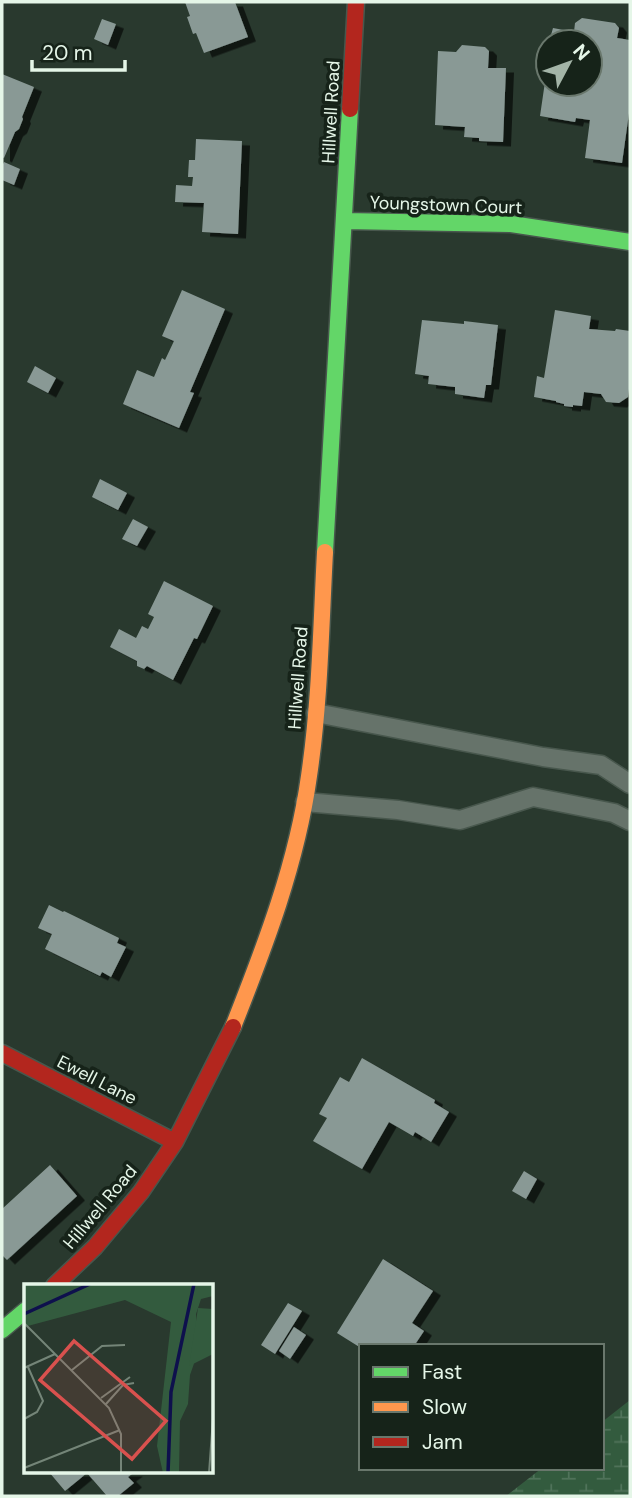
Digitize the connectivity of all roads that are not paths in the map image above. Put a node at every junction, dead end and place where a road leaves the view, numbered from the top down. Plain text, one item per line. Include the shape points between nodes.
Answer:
1 (356, 2) edge
2 (344, 221) junction
3 (630, 242) edge
4 (316, 713) junction
5 (630, 784) edge
6 (304, 802) junction
7 (630, 821) edge
8 (2, 1053) edge
9 (175, 1142) junction
10 (56, 1284) edge
11 (24, 1312) edge
12 (2, 1330) edge

1 - 2 street, Hillwell Road
2 - 3 street, Youngstown Court via 510,224
2 - 4 street, Hillwell Road
4 - 5 lane via 601,765
4 - 6 street, Hillwell Road
6 - 7 lane via 460,820 533,797 614,813
6 - 9 street, Hillwell Road via 290,867 254,973 233,1027
8 - 9 street, Ewell Lane
9 - 10 street, Hillwell Road via 95,1247
11 - 12 street

